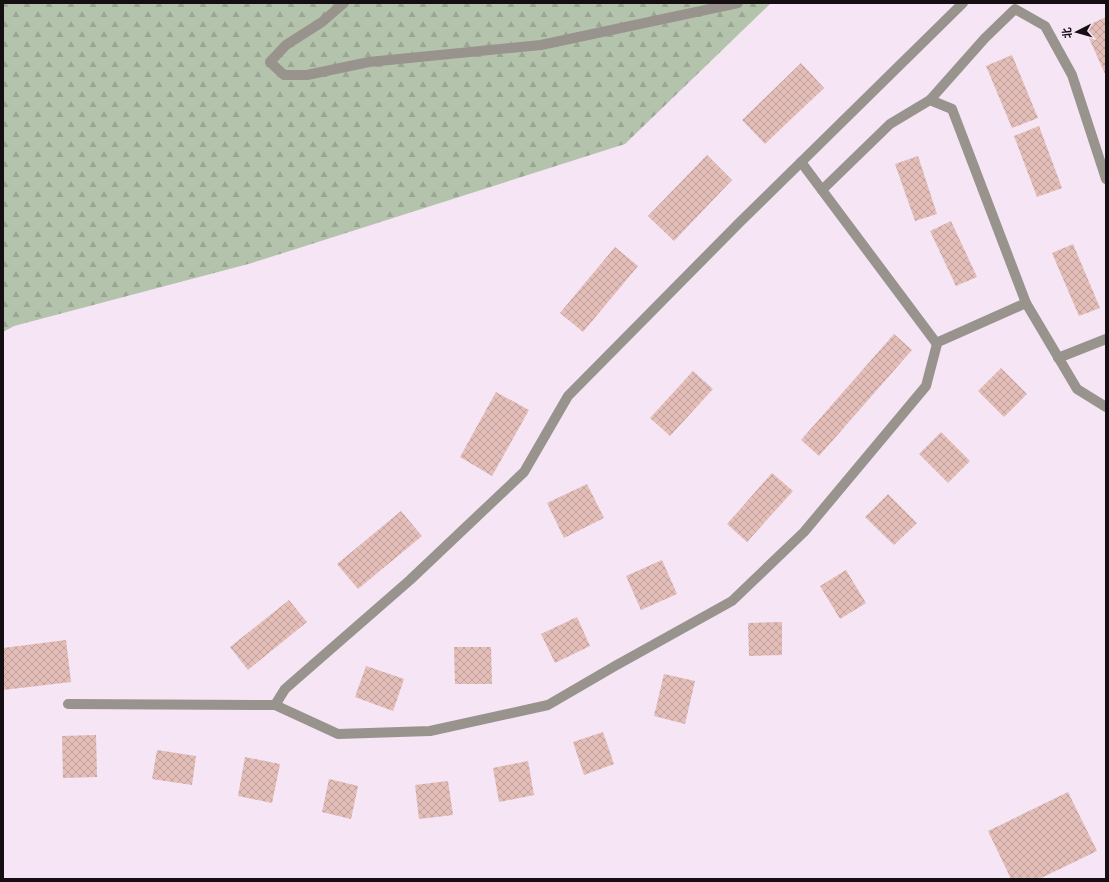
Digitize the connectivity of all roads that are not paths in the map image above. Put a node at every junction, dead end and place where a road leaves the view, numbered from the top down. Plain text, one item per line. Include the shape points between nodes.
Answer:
1 (344, 3) edge
2 (738, 3) edge
3 (963, 3) edge
4 (930, 100) junction
5 (801, 162) junction
6 (1106, 179) edge
7 (822, 190) junction
8 (1026, 303) junction
9 (1106, 339) edge
10 (936, 343) junction
11 (1058, 358) junction
12 (1106, 407) edge
13 (68, 704) dead end
14 (275, 705) junction

1 - 2 street via 322,22 286,44 270,62 284,75 308,75 369,62 541,45
3 - 5 street
4 - 6 street via 985,38 1016,9 1045,26 1072,75
4 - 7 street via 890,124
4 - 8 street via 952,109
5 - 7 street
5 - 14 street via 568,396 524,472 410,580 285,689
7 - 10 street
8 - 10 street
8 - 11 street
9 - 11 street
10 - 14 street via 926,386 804,532 732,601 548,705 430,730 338,734
11 - 12 street via 1077,389
13 - 14 street

